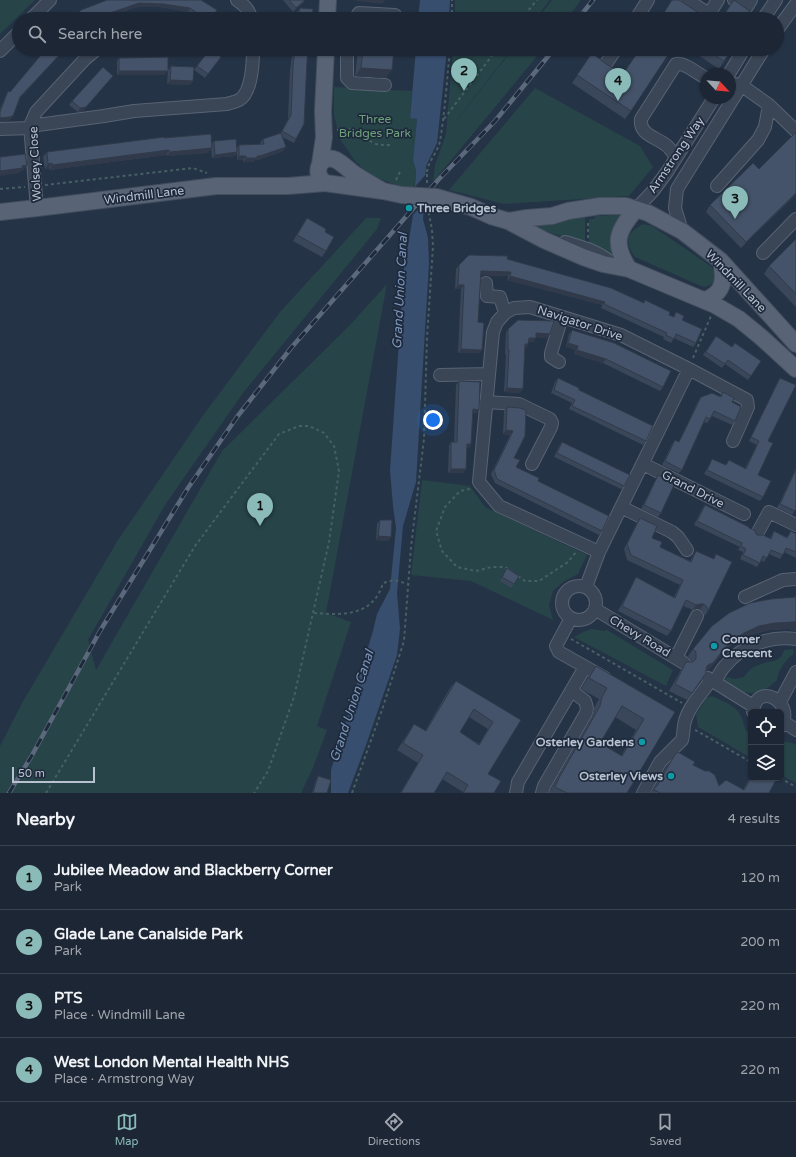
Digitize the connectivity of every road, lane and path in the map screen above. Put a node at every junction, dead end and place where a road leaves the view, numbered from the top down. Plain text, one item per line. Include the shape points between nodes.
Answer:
1 (50, 0) edge
2 (237, 0) edge
3 (328, 0) edge
4 (452, 0) edge
5 (537, 0) edge
6 (648, 0) edge
7 (687, 0) edge
8 (718, 0) edge
9 (734, 0) edge
10 (751, 0) edge
11 (776, 0) edge
12 (796, 4) edge
13 (38, 12) edge
14 (250, 12) edge
15 (327, 12) edge
16 (452, 12) edge
17 (527, 12) edge
18 (640, 12) edge
19 (706, 12) edge
20 (710, 12) edge
21 (768, 12) edge
22 (784, 20) edge
23 (12, 39) edge
24 (0, 51) edge
25 (89, 56) edge
26 (253, 56) edge
27 (326, 56) edge
28 (347, 56) edge
29 (449, 56) edge
30 (492, 56) edge
31 (611, 56) edge
32 (740, 56) edge
33 (759, 56) edge
34 (605, 65) edge
35 (733, 68) edge
36 (700, 74) edge
37 (385, 85) dead end
38 (736, 85) edge
39 (710, 104) edge
40 (725, 104) edge
41 (770, 105) junction
42 (443, 120) junction
43 (30, 127) junction
44 (0, 129) edge
45 (796, 131) edge
46 (324, 137) junction
47 (390, 145) dead end
48 (676, 157) junction
49 (328, 171) junction
50 (427, 172) dead end
51 (213, 176) dead end
52 (35, 186) junction
53 (717, 186) dead end
54 (0, 189) edge
55 (383, 191) junction
56 (432, 202) junction
57 (37, 208) junction
58 (636, 210) junction
59 (0, 212) edge
60 (588, 216) dead end
61 (796, 219) edge
62 (508, 221) junction
63 (682, 230) junction
64 (588, 242) dead end
65 (763, 253) dead end
66 (721, 262) junction
67 (622, 268) junction
68 (486, 283) dead end
69 (710, 303) junction
70 (505, 313) junction
71 (562, 317) junction
72 (796, 344) edge
73 (559, 362) dead end
74 (689, 369) junction
75 (796, 370) edge
76 (489, 374) junction
77 (440, 375) dead end
78 (486, 402) junction
79 (733, 441) dead end
80 (532, 464) dead end
81 (643, 464) junction
82 (482, 487) junction
83 (621, 507) junction
84 (744, 514) dead end
85 (796, 525) edge
86 (758, 532) dead end
87 (581, 545) junction
88 (687, 550) dead end
89 (599, 552) junction
90 (512, 572) edge
91 (518, 576) edge
92 (796, 579) edge
93 (408, 584) junction
94 (586, 587) junction
95 (745, 597) dead end
96 (595, 609) junction
97 (314, 613) junction
98 (698, 616) dead end
99 (574, 619) junction
100 (796, 639) edge
101 (586, 667) junction
102 (796, 672) edge
103 (710, 680) junction
104 (612, 682) edge
105 (572, 691) junction
106 (781, 700) junction
107 (691, 708) junction
108 (753, 709) edge
109 (784, 722) edge
110 (784, 724) edge
111 (692, 728) dead end
112 (796, 730) edge
113 (748, 760) edge
114 (784, 780) edge
115 (796, 787) edge
116 (46, 793) edge
117 (254, 793) edge
118 (352, 793) edge
119 (516, 793) edge
120 (542, 793) edge
121 (643, 793) edge

1 - 13 street
2 - 14 street
3 - 15 main road
4 - 16 path
5 - 17 path
6 - 18 street
7 - 19 street
8 - 20 street
9 - 10 street via 746,8
11 - 21 street
12 - 22 street
23 - 24 street
25 - 43 street, Wolsey Close via 36,112
26 - 43 street via 246,91 240,99 227,104 134,111
27 - 46 main road
28 - 37 street via 347,78 352,83
29 - 42 path
30 - 42 path
31 - 34 street
32 - 35 street
33 - 38 street, Armstrong Way
36 - 48 street via 677,63 641,119 640,123 645,132 666,145
38 - 41 street
39 - 48 street, Armstrong Way
40 - 63 street, Armstrong Way via 677,190 675,208
41 - 45 street
41 - 53 street via 765,128 758,140
42 - 50 path via 440,144
43 - 44 street
43 - 52 street, Wolsey Close
46 - 47 path via 338,129 349,129 376,144
46 - 49 main road
48 - 58 street, Armstrong Way via 653,191
49 - 55 main road, Windmill Lane
49 - 55 main road, Windmill Lane via 358,176
49 - 57 main road, Windmill Lane via 288,186 216,186
51 - 52 path via 193,168
52 - 54 path
52 - 57 street, Wolsey Close
55 - 56 main road, Windmill Lane, bridge
56 - 62 main road, Windmill Lane via 471,207
56 - 93 path via 424,439
57 - 59 main road, Windmill Lane
58 - 62 main road, Windmill Lane via 620,206 600,206
58 - 63 main road, Windmill Lane via 648,213
58 - 67 main road via 624,223 619,235
60 - 64 path
61 - 65 street
62 - 67 main road, Windmill Lane via 583,257
63 - 66 main road, Windmill Lane
66 - 69 main road via 724,274 721,286
66 - 72 main road, Windmill Lane
67 - 69 main road, Windmill Lane
68 - 70 street via 487,296 500,298
69 - 74 path
69 - 75 main road, Windmill Lane via 739,318
70 - 71 street, Navigator Drive via 514,308 530,307
70 - 76 street via 492,332
71 - 73 street via 551,353 551,357
71 - 74 street, Navigator Drive via 621,335
74 - 79 street, Navigator Drive via 747,400 748,407
74 - 81 street
76 - 77 street
76 - 78 street
78 - 80 street via 518,404 550,419 551,427
78 - 82 street via 479,482
81 - 83 street
81 - 84 street, Grand Drive
82 - 87 street via 499,506
82 - 90 path via 460,491 445,507 436,531 442,552 457,567 476,571 505,567
83 - 88 street via 672,532
83 - 89 street
85 - 86 street via 769,512
87 - 89 street
87 - 91 path via 568,562 539,581 525,581
89 - 94 street
92 - 95 street via 783,580
93 - 97 path via 394,580 383,583 372,602 358,611 340,614
93 - 118 path via 404,641
94 - 96 street via 595,596
94 - 99 street via 571,588 563,598 564,610
96 - 98 street, Chevy Road via 680,661
96 - 99 street via 585,619
97 - 116 path via 329,542 339,471 334,446 324,433 309,426 299,426 279,434 195,546
97 - 117 path via 294,697 268,771
99 - 101 street via 556,646 559,652
99 - 107 path via 570,638
100 - 103 street via 772,639 744,650
101 - 104 street
101 - 105 street
102 - 106 street
103 - 107 street
103 - 108 street
105 - 119 street via 518,782
105 - 120 street via 585,701 586,713
106 - 108 street via 764,696 758,699
106 - 109 street via 787,710
107 - 121 street via 684,722 682,740 660,762
110 - 112 street
111 - 113 path
114 - 115 path

